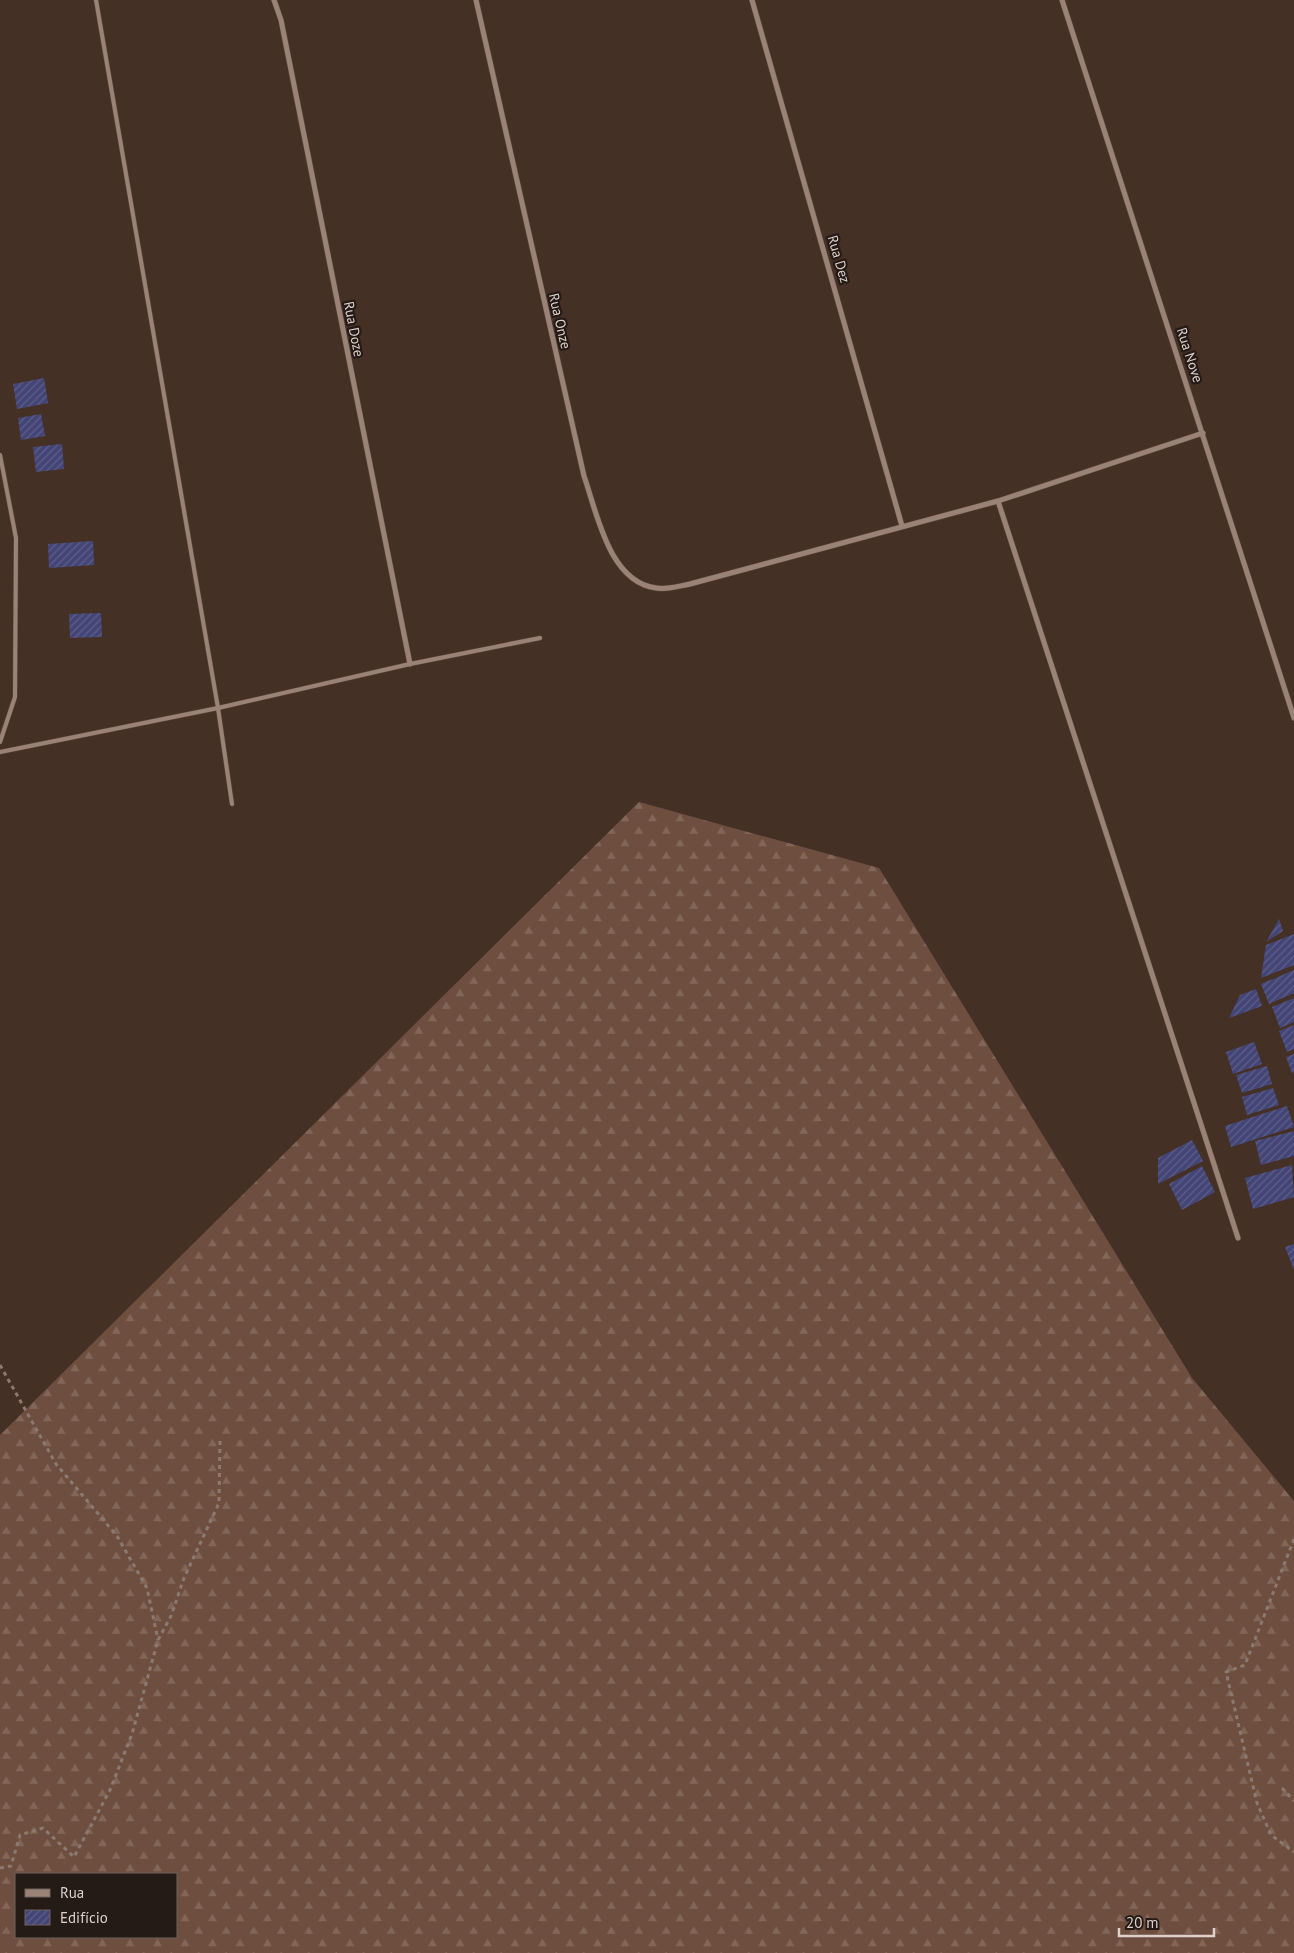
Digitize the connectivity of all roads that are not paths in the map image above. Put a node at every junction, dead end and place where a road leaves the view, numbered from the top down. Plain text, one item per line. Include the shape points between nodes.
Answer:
1 (96, 0) edge
2 (274, 0) edge
3 (476, 0) edge
4 (752, 0) edge
5 (1062, 0) edge
6 (1203, 433) junction
7 (0, 455) edge
8 (998, 501) junction
9 (902, 526) junction
10 (540, 638) dead end
11 (410, 664) junction
12 (218, 708) junction
13 (1294, 718) edge
14 (0, 742) edge
15 (0, 752) edge
16 (232, 804) dead end
17 (1238, 1238) dead end

1 - 12 lane
2 - 11 street, Rua Doze via 283,30
3 - 9 street, Rua Onze via 584,476 616,561 633,580 656,588 690,584
4 - 9 street, Rua Dez
5 - 6 street, Rua Nove
6 - 8 street, Rua Onze
6 - 13 street, Rua Nove
7 - 14 lane via 16,538 15,697
8 - 9 street, Rua Onze
8 - 17 street
10 - 11 lane
11 - 12 lane
12 - 15 lane
12 - 16 lane

